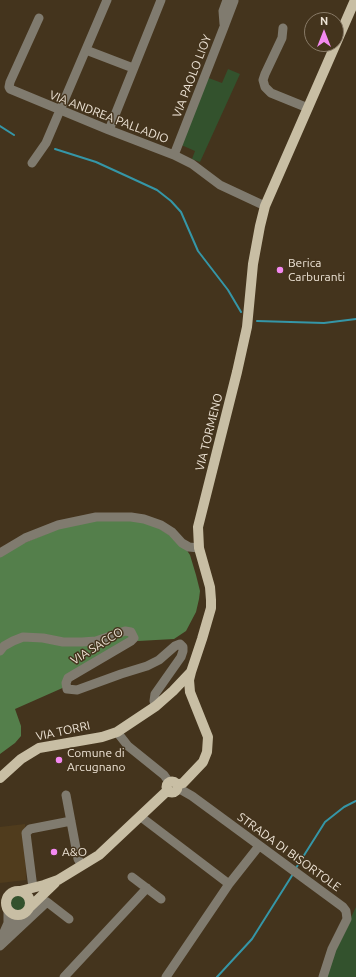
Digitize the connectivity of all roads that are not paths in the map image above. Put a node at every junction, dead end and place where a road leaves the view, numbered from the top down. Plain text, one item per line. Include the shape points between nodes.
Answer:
1 (107, 0) edge
2 (161, 0) edge
3 (227, 0) edge
4 (233, 0) edge
5 (355, 0) edge
6 (39, 18) dead end
7 (224, 27) junction
8 (283, 28) dead end
9 (86, 50) junction
10 (133, 68) junction
11 (308, 108) junction
12 (60, 111) junction
13 (109, 130) junction
14 (174, 155) junction
15 (32, 163) dead end
16 (265, 206) junction
17 (199, 548) junction
18 (0, 554) edge
19 (0, 650) edge
20 (191, 672) junction
21 (180, 684) junction
22 (190, 692) junction
23 (156, 706) junction
24 (117, 732) junction
25 (0, 778) edge
26 (173, 786) junction
27 (66, 795) dead end
28 (141, 817) junction
29 (71, 821) junction
30 (259, 846) junction
31 (82, 865) junction
32 (132, 877) dead end
33 (58, 880) junction
34 (229, 884) junction
35 (33, 888) junction
36 (147, 888) junction
37 (0, 892) edge
38 (16, 892) junction
39 (161, 899) dead end
40 (4, 905) edge
41 (30, 907) junction
42 (22, 915) junction
43 (69, 919) dead end
44 (2, 934) edge
45 (0, 946) edge
46 (64, 977) edge
47 (166, 977) edge
48 (323, 977) edge

1 - 9 street
2 - 10 street
3 - 7 street, VIA PAOLO LIOY via 223,11
4 - 7 street, VIA PAOLO LIOY
5 - 11 main road, VIA TORMENO
6 - 12 street, VIA ANDREA PALLADIO via 9,87 18,94
7 - 14 street, VIA PAOLO LIOY
8 - 11 street via 282,38 263,80 265,87 270,93
9 - 10 street
9 - 12 street
10 - 13 street
11 - 16 main road, VIA TORMENO
12 - 13 street, VIA ANDREA PALLADIO
12 - 15 street via 46,143
13 - 14 street, VIA ANDREA PALLADIO
14 - 16 street, VIA ANDREA PALLADIO via 192,164 220,185
16 - 17 main road, VIA TORMENO via 253,264 247,327 198,527
17 - 18 street via 189,547 161,525 144,519 96,517 53,527 25,538
17 - 20 main road, VIA TORMENO via 210,587 211,604
19 - 23 street, VIA SACCO via 23,637 82,642 131,632 134,638 131,641 68,678 67,689 77,690 147,666 160,660 180,644 183,652 155,694
20 - 21 main road, VIA TORMENO
20 - 22 main road
21 - 22 main road
21 - 23 main road, VIA TORMENO
22 - 26 main road via 208,737 208,752 183,783
23 - 24 main road, VIA TORMENO
24 - 25 main road, VIA TORRI via 39,748 21,759
24 - 26 street, STRADA DI BISORTOLE via 128,746 164,775
26 - 28 main road
26 - 30 street, STRADA DI BISORTOLE via 192,796
27 - 29 street
28 - 31 main road via 99,855
28 - 34 street
29 - 31 street via 78,859
29 - 35 street via 30,829 26,833
30 - 34 street
30 - 48 street, STRADA DI BISORTOLE via 340,904 346,911 347,919 332,949
31 - 33 main road
32 - 36 street
33 - 35 main road
33 - 41 main road
34 - 47 street
35 - 38 main road
36 - 39 street
36 - 46 street
37 - 38 main road
38 - 40 main road via 7,897
38 - 41 main road via 26,894
40 - 42 main road via 14,915
40 - 44 street via 8,923
41 - 42 main road
42 - 44 street
43 - 45 street via 47,902

